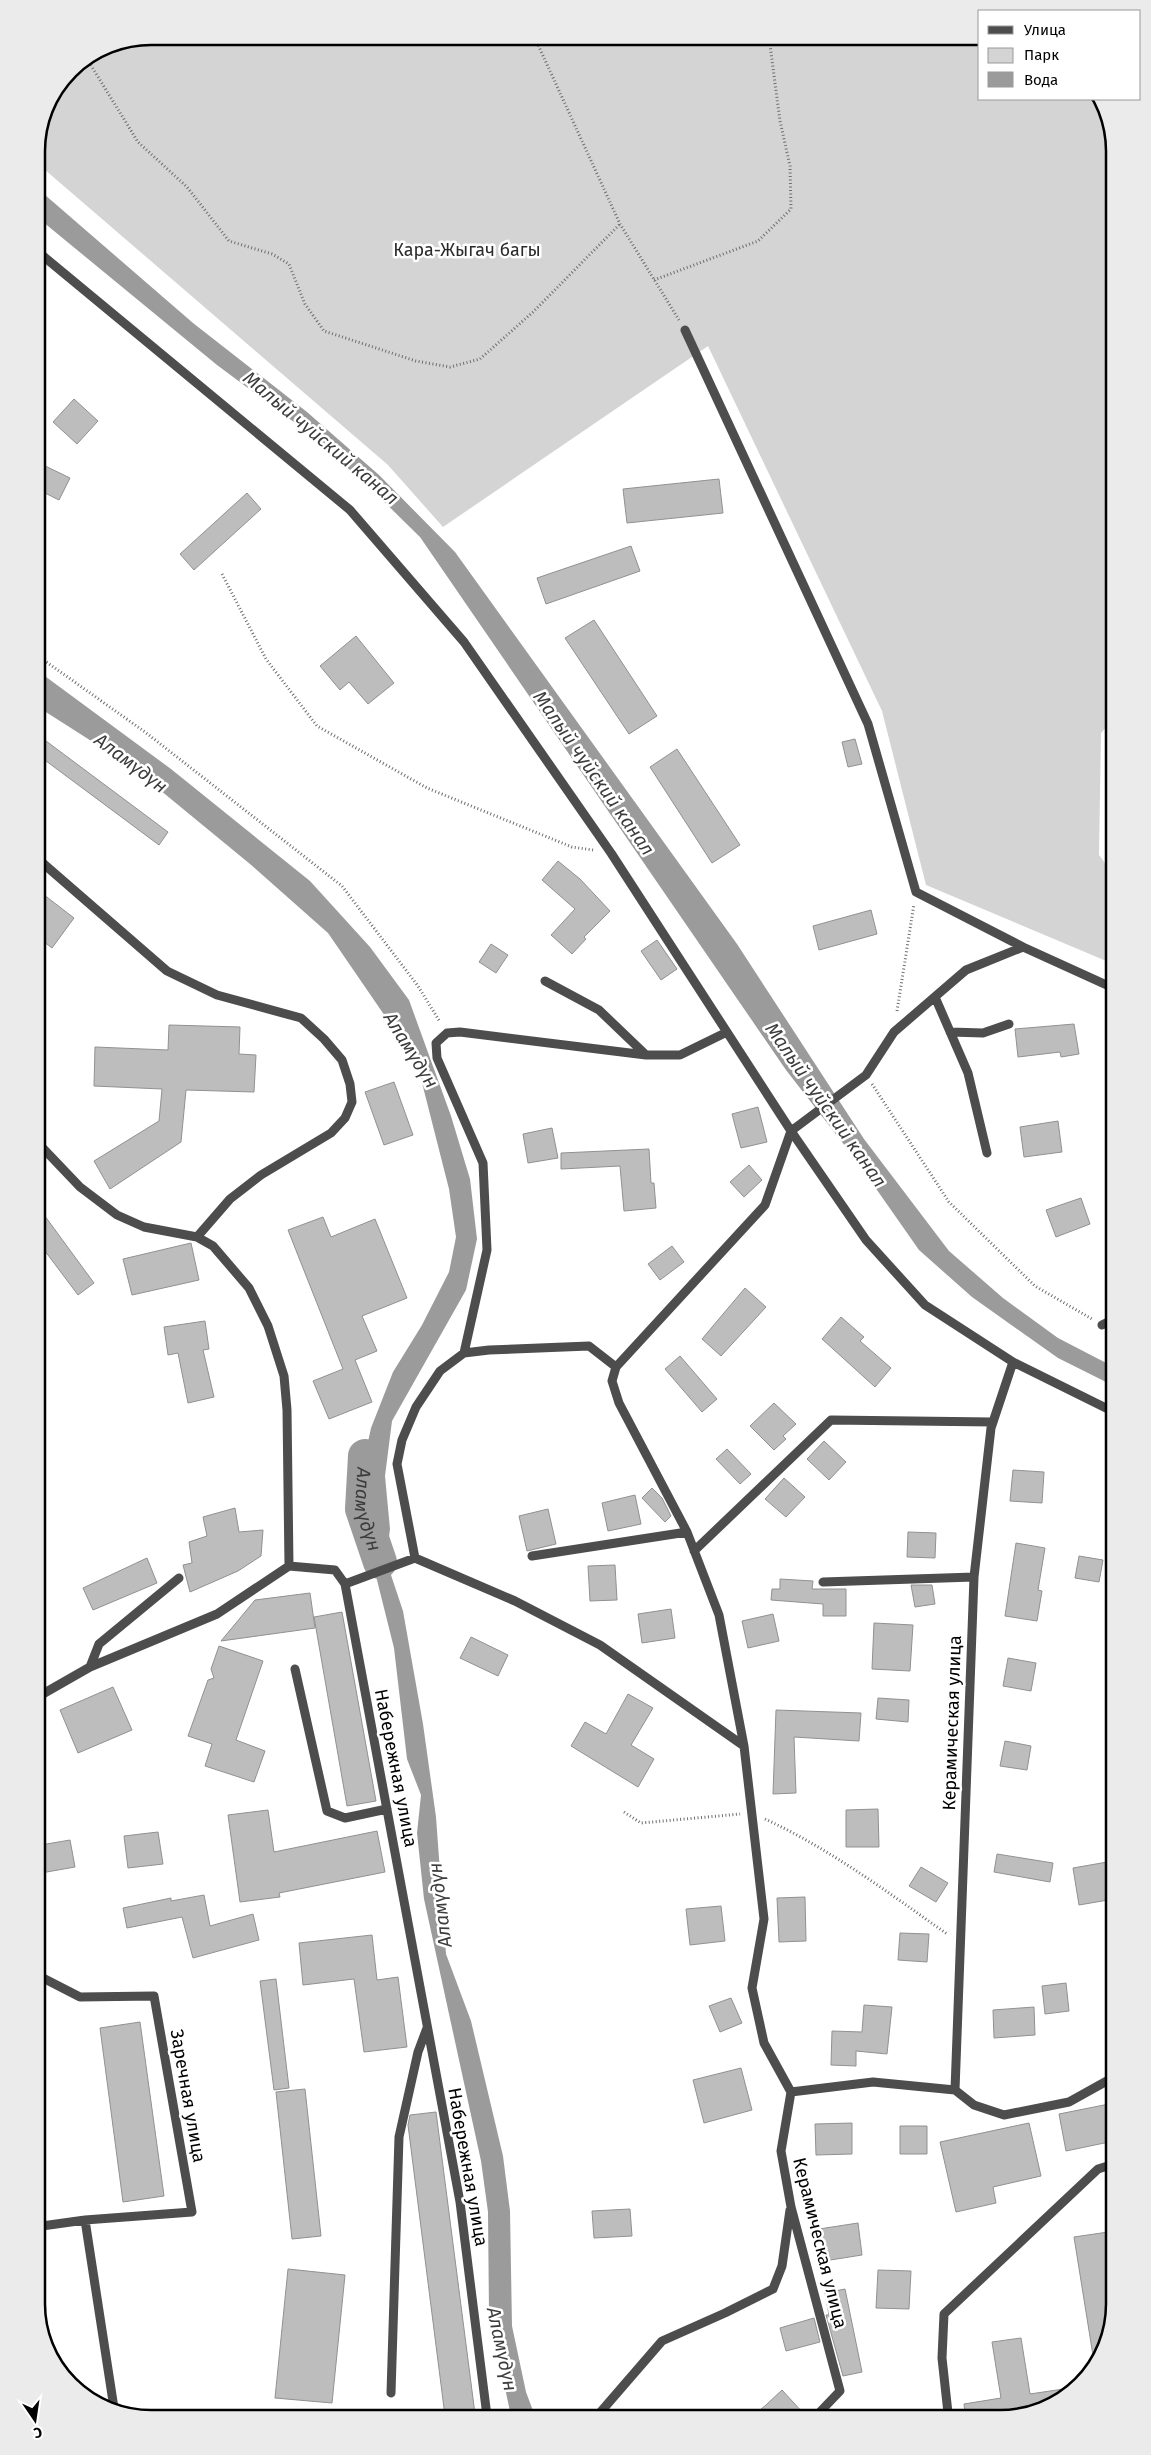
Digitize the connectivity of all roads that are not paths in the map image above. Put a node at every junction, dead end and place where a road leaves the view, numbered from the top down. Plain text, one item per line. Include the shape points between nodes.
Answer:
1 (45, 258) edge
2 (685, 330) road end
3 (45, 865) edge
4 (1023, 947) junction
5 (545, 981) dead end
6 (1106, 985) edge
7 (934, 997) junction
8 (1008, 1024) dead end
9 (727, 1032) junction
10 (950, 1032) junction
11 (646, 1055) junction
12 (791, 1131) junction
13 (45, 1150) edge
14 (987, 1153) dead end
15 (197, 1237) junction
16 (1106, 1323) edge
17 (1102, 1325) road end
18 (464, 1353) junction
19 (1013, 1362) junction
20 (616, 1367) junction
21 (1106, 1408) edge
22 (993, 1422) junction
23 (687, 1532) junction
24 (694, 1551) junction
25 (532, 1556) dead end
26 (411, 1559) junction
27 (289, 1566) junction
28 (974, 1577) junction
29 (179, 1578) dead end
30 (823, 1582) dead end
31 (345, 1584) junction
32 (90, 1667) junction
33 (295, 1669) dead end
34 (45, 1693) edge
35 (744, 1746) junction
36 (387, 1809) junction
37 (45, 1979) edge
38 (427, 2028) junction
39 (1106, 2082) edge
40 (955, 2090) junction
41 (791, 2092) junction
42 (1106, 2166) edge
43 (790, 2207) junction
44 (85, 2220) junction
45 (45, 2226) edge
46 (391, 2393) dead end
47 (113, 2403) edge
48 (486, 2410) edge
49 (603, 2410) edge
50 (822, 2410) edge
51 (948, 2410) edge

1 - 9 street via 350,510 464,642 611,853
2 - 4 street via 868,724 916,892
3 - 15 street via 167,972 218,994 300,1018 342,1060 352,1102 345,1118 331,1133 261,1175 230,1199
4 - 6 street
4 - 7 street via 966,970
5 - 11 street via 599,1010
7 - 10 street
7 - 12 street via 894,1032 866,1075
8 - 10 street via 983,1033
9 - 11 street via 680,1055
9 - 12 street
10 - 14 street via 968,1073
11 - 18 street via 460,1032 447,1033 436,1043 437,1058 483,1163 487,1250
12 - 19 street via 866,1240 926,1305
12 - 20 street via 765,1205
13 - 15 street via 80,1186 117,1215 144,1227
15 - 27 street via 213,1246 249,1288 268,1326 284,1376
16 - 17 street
18 - 20 street via 589,1346
18 - 26 street via 440,1371 416,1407 402,1440 397,1464
19 - 21 street
19 - 22 street, Керамическая улица
20 - 23 street via 612,1381 618,1403
22 - 24 street via 831,1420
22 - 28 street, Керамическая улица
23 - 24 street
23 - 25 street
24 - 35 street via 719,1615
26 - 31 street
26 - 35 street via 515,1601 600,1645
27 - 31 street via 335,1570
27 - 32 street via 217,1614
28 - 30 street
28 - 40 street, Керамическая улица
29 - 32 street via 99,1644
31 - 36 street, Набережная улица
32 - 34 street
33 - 36 street via 327,1811 345,1818
35 - 41 street via 764,1919 752,1988 764,2043
36 - 38 street, Набережная улица
37 - 44 street, Заречная улица via 80,1997 154,1996 192,2212
38 - 46 street via 418,2052 399,2137
38 - 48 street, Набережная улица via 460,2202
39 - 40 street via 1069,2102 1004,2115 974,2105
40 - 41 street via 873,2082
41 - 43 street, Керамическая улица via 780,2150
42 - 51 street via 1098,2169 944,2314 942,2358
43 - 49 street via 782,2266 773,2288 662,2341
43 - 50 street, Керамическая улица via 840,2391
44 - 45 street, Заречная улица
44 - 47 street

